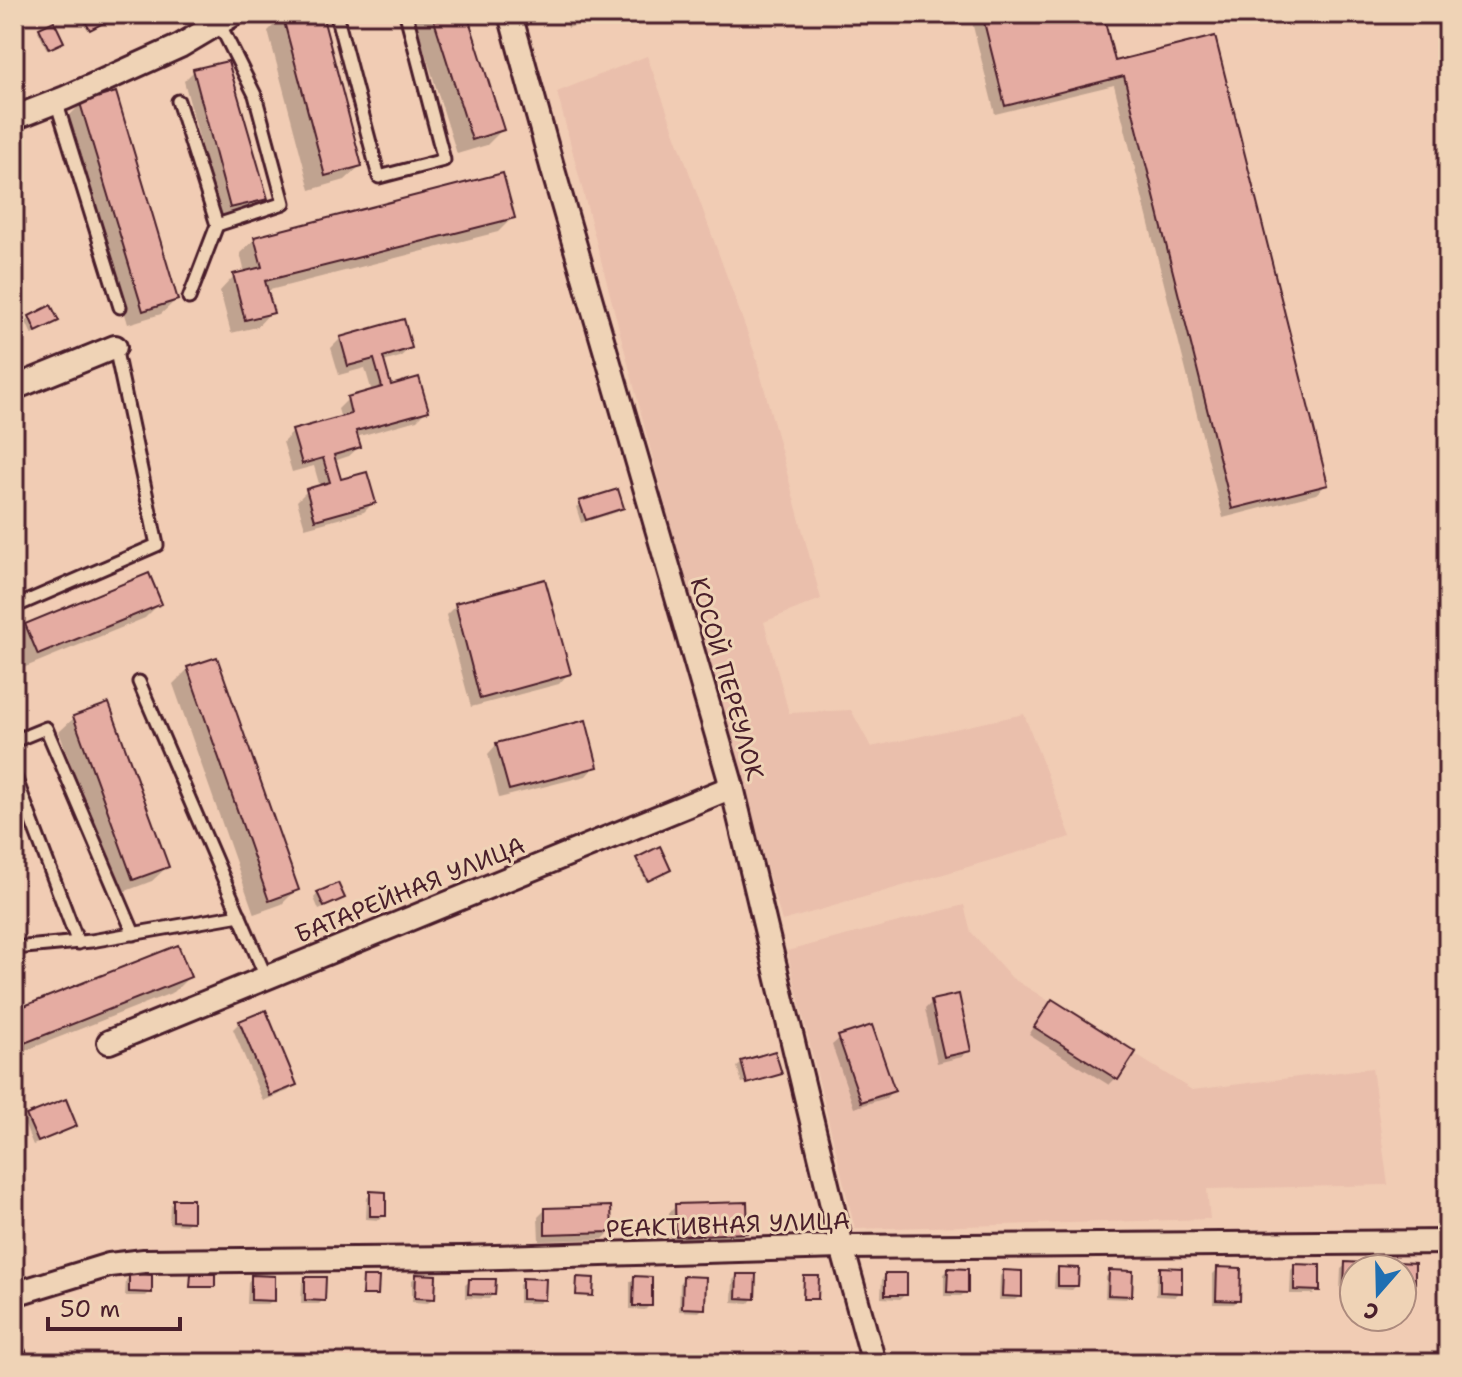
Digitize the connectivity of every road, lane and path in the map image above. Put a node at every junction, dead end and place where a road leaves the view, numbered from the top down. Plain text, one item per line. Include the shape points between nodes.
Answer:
1 (336, 14) edge
2 (406, 14) edge
3 (510, 14) edge
4 (226, 19) edge
5 (56, 101) junction
6 (178, 101) dead end
7 (14, 118) edge
8 (217, 225) junction
9 (189, 298) dead end
10 (120, 307) dead end
11 (115, 347) joint
12 (14, 388) edge
13 (14, 607) edge
14 (139, 682) dead end
15 (14, 741) edge
16 (14, 774) edge
17 (732, 787) junction
18 (240, 915) junction
19 (134, 934) junction
20 (78, 943) junction
21 (14, 948) edge
22 (266, 977) junction
23 (109, 1042) dead end
24 (1448, 1242) edge
25 (842, 1247) junction
26 (14, 1294) edge
27 (14, 1356) edge
28 (15, 1363) edge
29 (874, 1363) edge

1 - 2 lane via 379,177 444,160
3 - 17 street, КОСОЙ ПЕРЕУЛОК
4 - 5 street via 180,46
4 - 8 lane via 255,95 284,203
5 - 7 street
5 - 10 lane
6 - 8 lane
8 - 9 lane
11 - 12 street
11 - 13 lane via 157,545
14 - 18 lane
15 - 19 lane via 46,728
16 - 20 lane
17 - 22 street, БАТАРЕЙНАЯ УЛИЦА
17 - 25 street, КОСОЙ ПЕРЕУЛОК
18 - 19 lane
18 - 22 lane
19 - 20 lane
20 - 21 lane
22 - 23 street, БАТАРЕЙНАЯ УЛИЦА
24 - 25 street, РЕАКТИВНАЯ УЛИЦА
25 - 26 street, РЕАКТИВНАЯ УЛИЦА via 144,1261 109,1265
25 - 29 street, КОСОЙ ПЕРЕУЛОК
27 - 28 street

